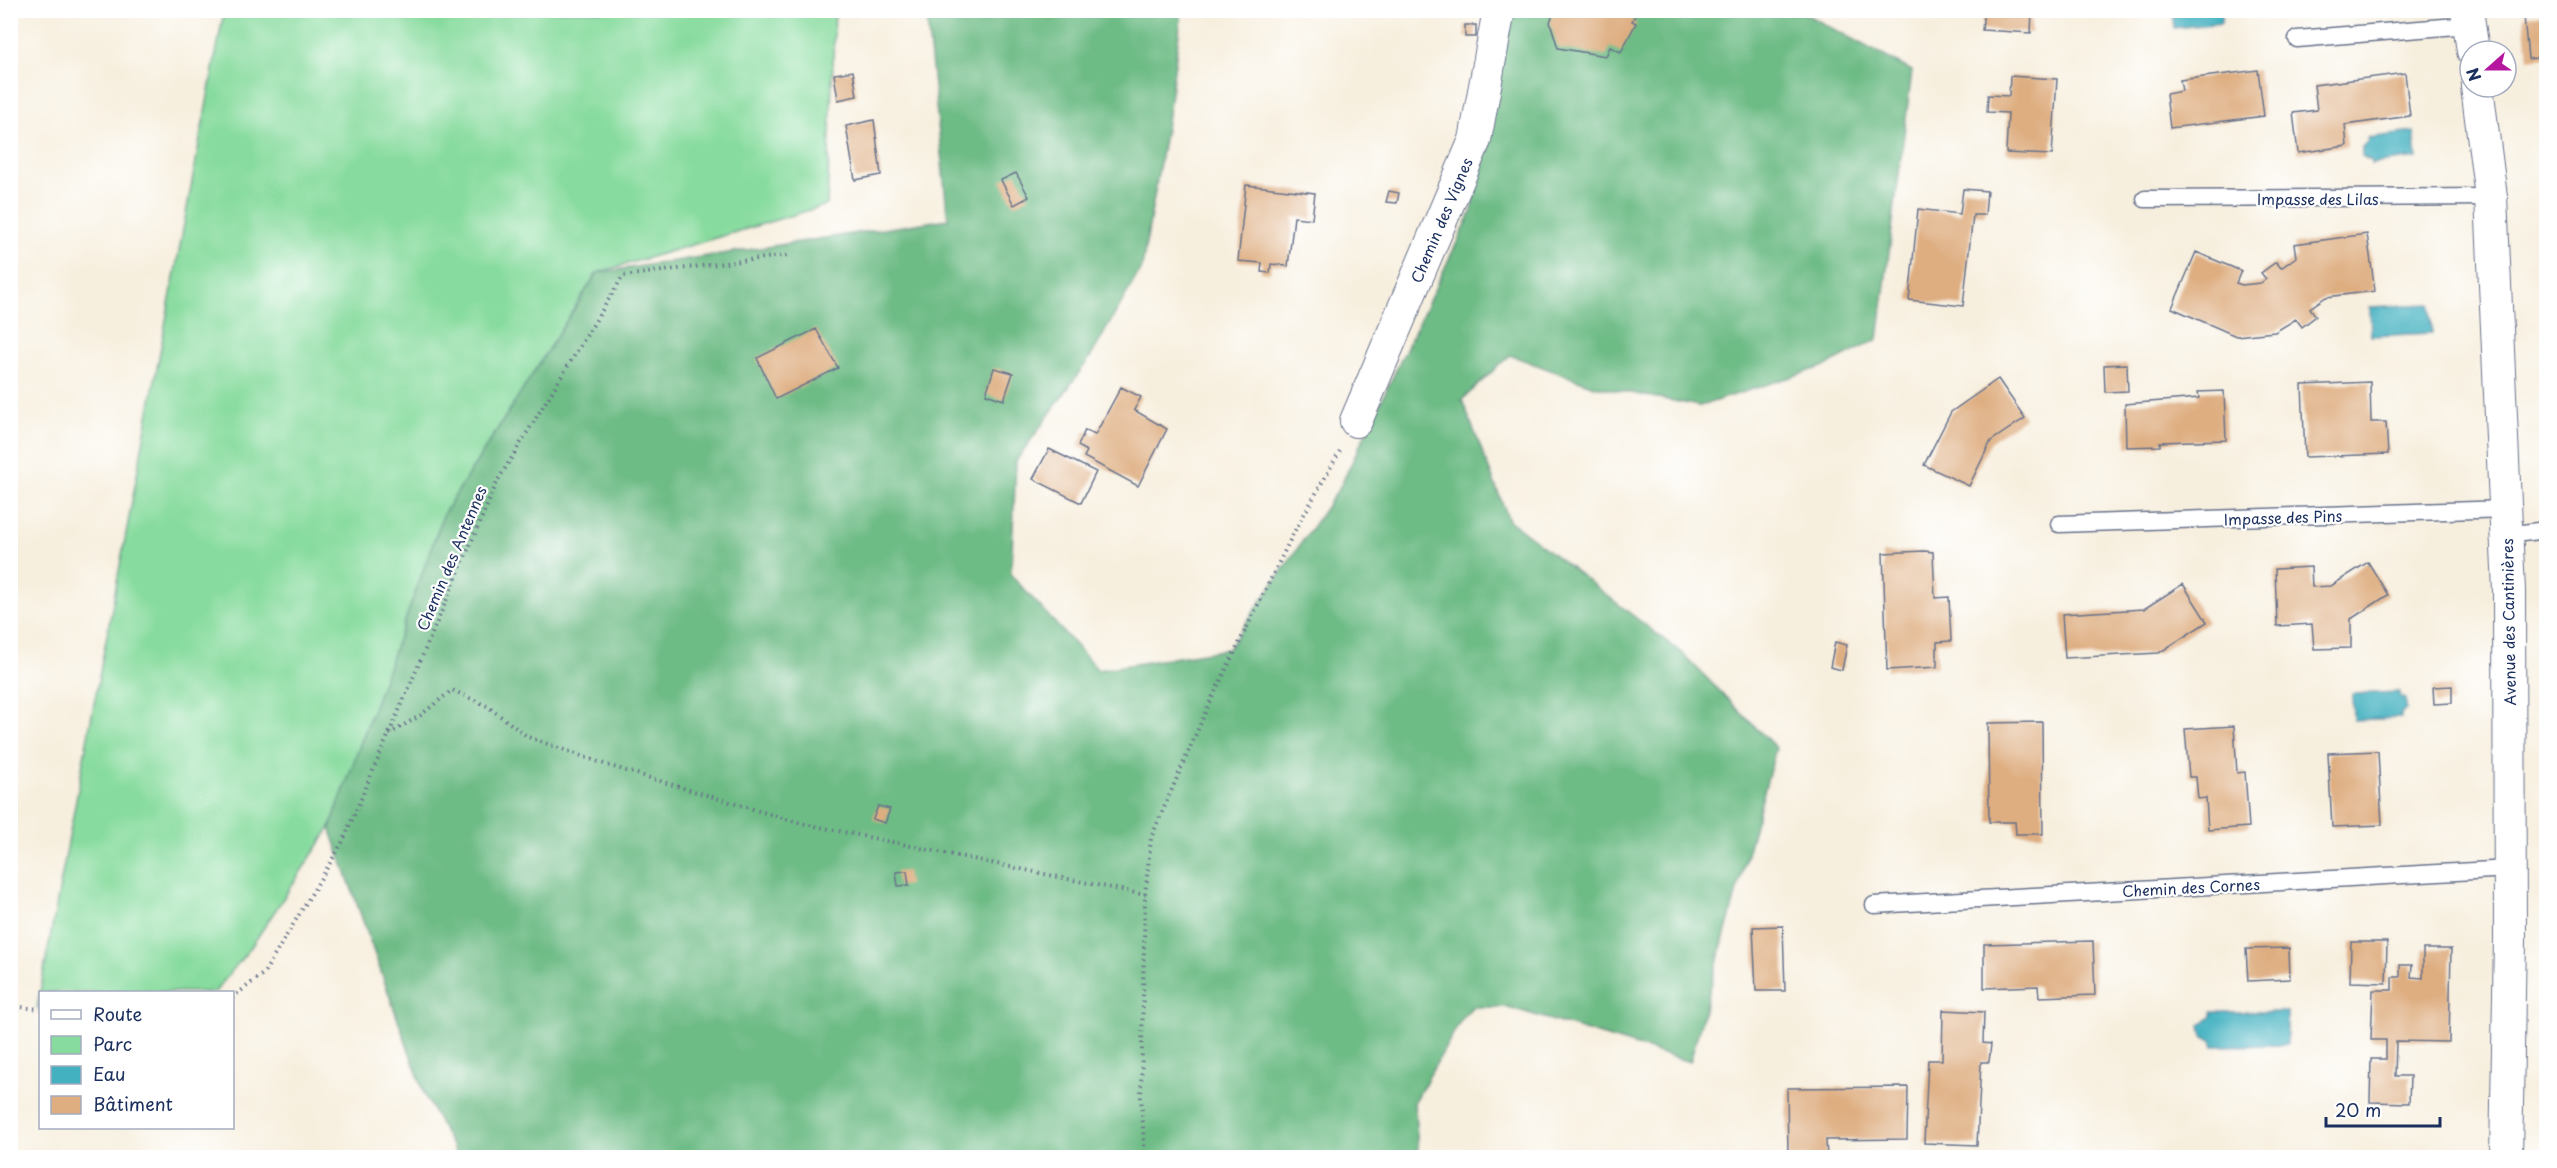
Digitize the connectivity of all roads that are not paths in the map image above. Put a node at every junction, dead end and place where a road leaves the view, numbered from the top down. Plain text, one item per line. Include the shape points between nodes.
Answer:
1 (1499, 10) edge
2 (2470, 29) edge
3 (2297, 39) dead end
4 (2479, 99) edge
5 (2491, 197) junction
6 (2145, 199) dead end
7 (1356, 421) road end
8 (2506, 522) junction
9 (2060, 524) dead end
10 (2547, 530) edge
11 (2509, 869) junction
12 (1874, 905) dead end
13 (2506, 1158) edge

1 - 7 street, Chemin des Vignes via 1476,140
2 - 3 lane
4 - 5 street, Avenue des Cantinières
5 - 6 lane, Impasse des Lilas
5 - 8 street, Avenue des Cantinières
8 - 9 lane, Impasse des Pins
8 - 10 lane, Impasse des Pins
8 - 11 street, Avenue des Cantinières
11 - 12 lane, Chemin des Cornes
11 - 13 street, Avenue des Cantinières

